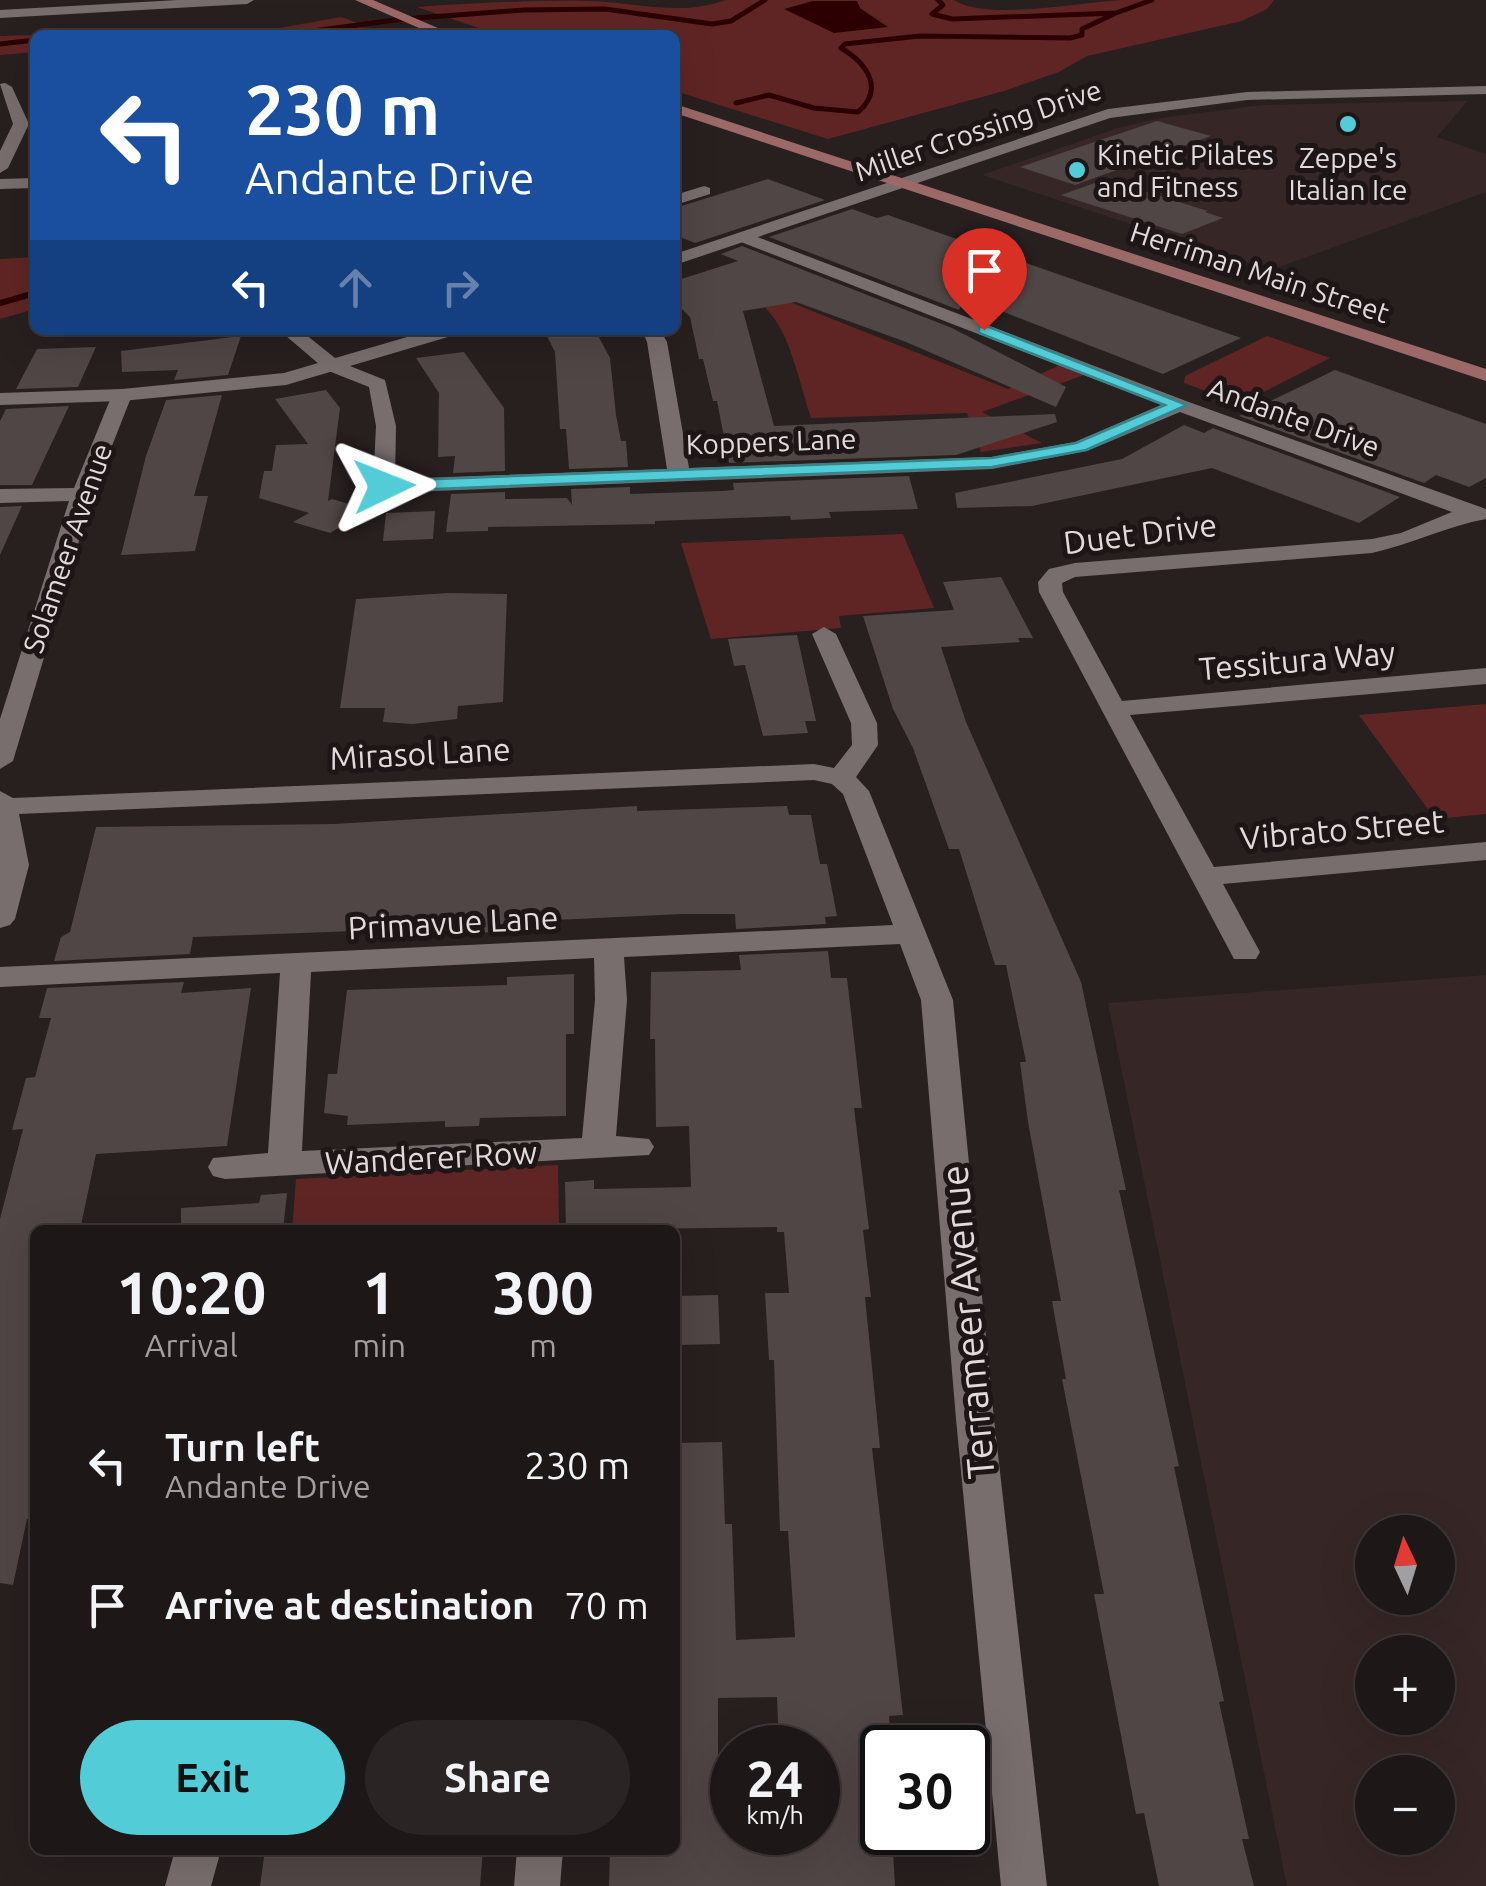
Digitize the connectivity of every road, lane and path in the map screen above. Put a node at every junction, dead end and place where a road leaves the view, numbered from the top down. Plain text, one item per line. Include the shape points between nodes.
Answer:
1 (246, 0) edge
2 (362, 0) edge
3 (182, 2) edge
4 (0, 14) edge
5 (431, 30) edge
6 (8, 87) edge
7 (1486, 90) edge
8 (680, 110) edge
9 (0, 168) edge
10 (30, 182) edge
11 (904, 183) junction
12 (0, 184) edge
13 (704, 190) dead end
14 (680, 198) edge
15 (747, 238) junction
16 (680, 258) edge
17 (294, 335) edge
18 (434, 335) edge
19 (654, 335) edge
20 (334, 366) junction
21 (1486, 375) edge
22 (122, 395) junction
23 (0, 398) edge
24 (1179, 405) junction
25 (678, 474) junction
26 (82, 494) junction
27 (0, 496) edge
28 (1479, 514) edge
29 (824, 634) dead end
30 (1486, 676) edge
31 (1114, 708) junction
32 (0, 761) edge
33 (841, 778) junction
34 (1, 803) edge
35 (1486, 851) edge
36 (1204, 876) junction
37 (0, 919) edge
38 (910, 934) junction
39 (609, 950) junction
40 (1245, 952) dead end
41 (296, 964) junction
42 (0, 977) edge
43 (637, 1146) dead end
44 (598, 1148) junction
45 (284, 1164) junction
46 (225, 1167) dead end
47 (197, 1855) edge
48 (540, 1855) edge
49 (188, 1886) edge
50 (537, 1886) edge
51 (1024, 1886) edge

1 - 3 street
2 - 5 main road
3 - 4 street
6 - 9 street via 21,124
7 - 11 street, Miller Crossing Drive via 1159,104 1071,123
8 - 11 main road, Herriman Main Street
10 - 12 street
11 - 15 street, Miller Crossing Drive
11 - 21 main road, Herriman Main Street
13 - 14 street
15 - 16 street, Miller Crossing Drive
15 - 24 street, Andante Drive
17 - 20 street, Koppers Lane
18 - 20 street
19 - 25 street
20 - 22 street via 286,380
20 - 25 street, Koppers Lane via 378,384 386,426 384,486
22 - 23 street
22 - 26 street, Solameer Avenue
24 - 25 street, Koppers Lane via 1080,447 1008,460
24 - 28 street, Andante Drive
26 - 27 street
26 - 32 street, Solameer Avenue
28 - 31 street, Duet Drive via 1372,546 1057,574 1051,592
29 - 33 street via 864,724 865,744
30 - 31 street, Tessitura Way
31 - 36 street, Duet Drive
33 - 34 street, Mirasol Lane via 814,772 677,776
33 - 38 street, Terrameer Avenue via 855,792
34 - 37 street via 15,866
35 - 36 street, Vibrato Street
36 - 40 street, Duet Drive
38 - 39 street, Primavue Lane
38 - 51 street, Terrameer Avenue via 937,1000
39 - 41 street, Primavue Lane
39 - 44 street
41 - 42 street, Primavue Lane
41 - 45 street
43 - 44 street, Wanderer Row
44 - 45 street, Wanderer Row
45 - 46 street, Wanderer Row
47 - 49 street
48 - 50 street

